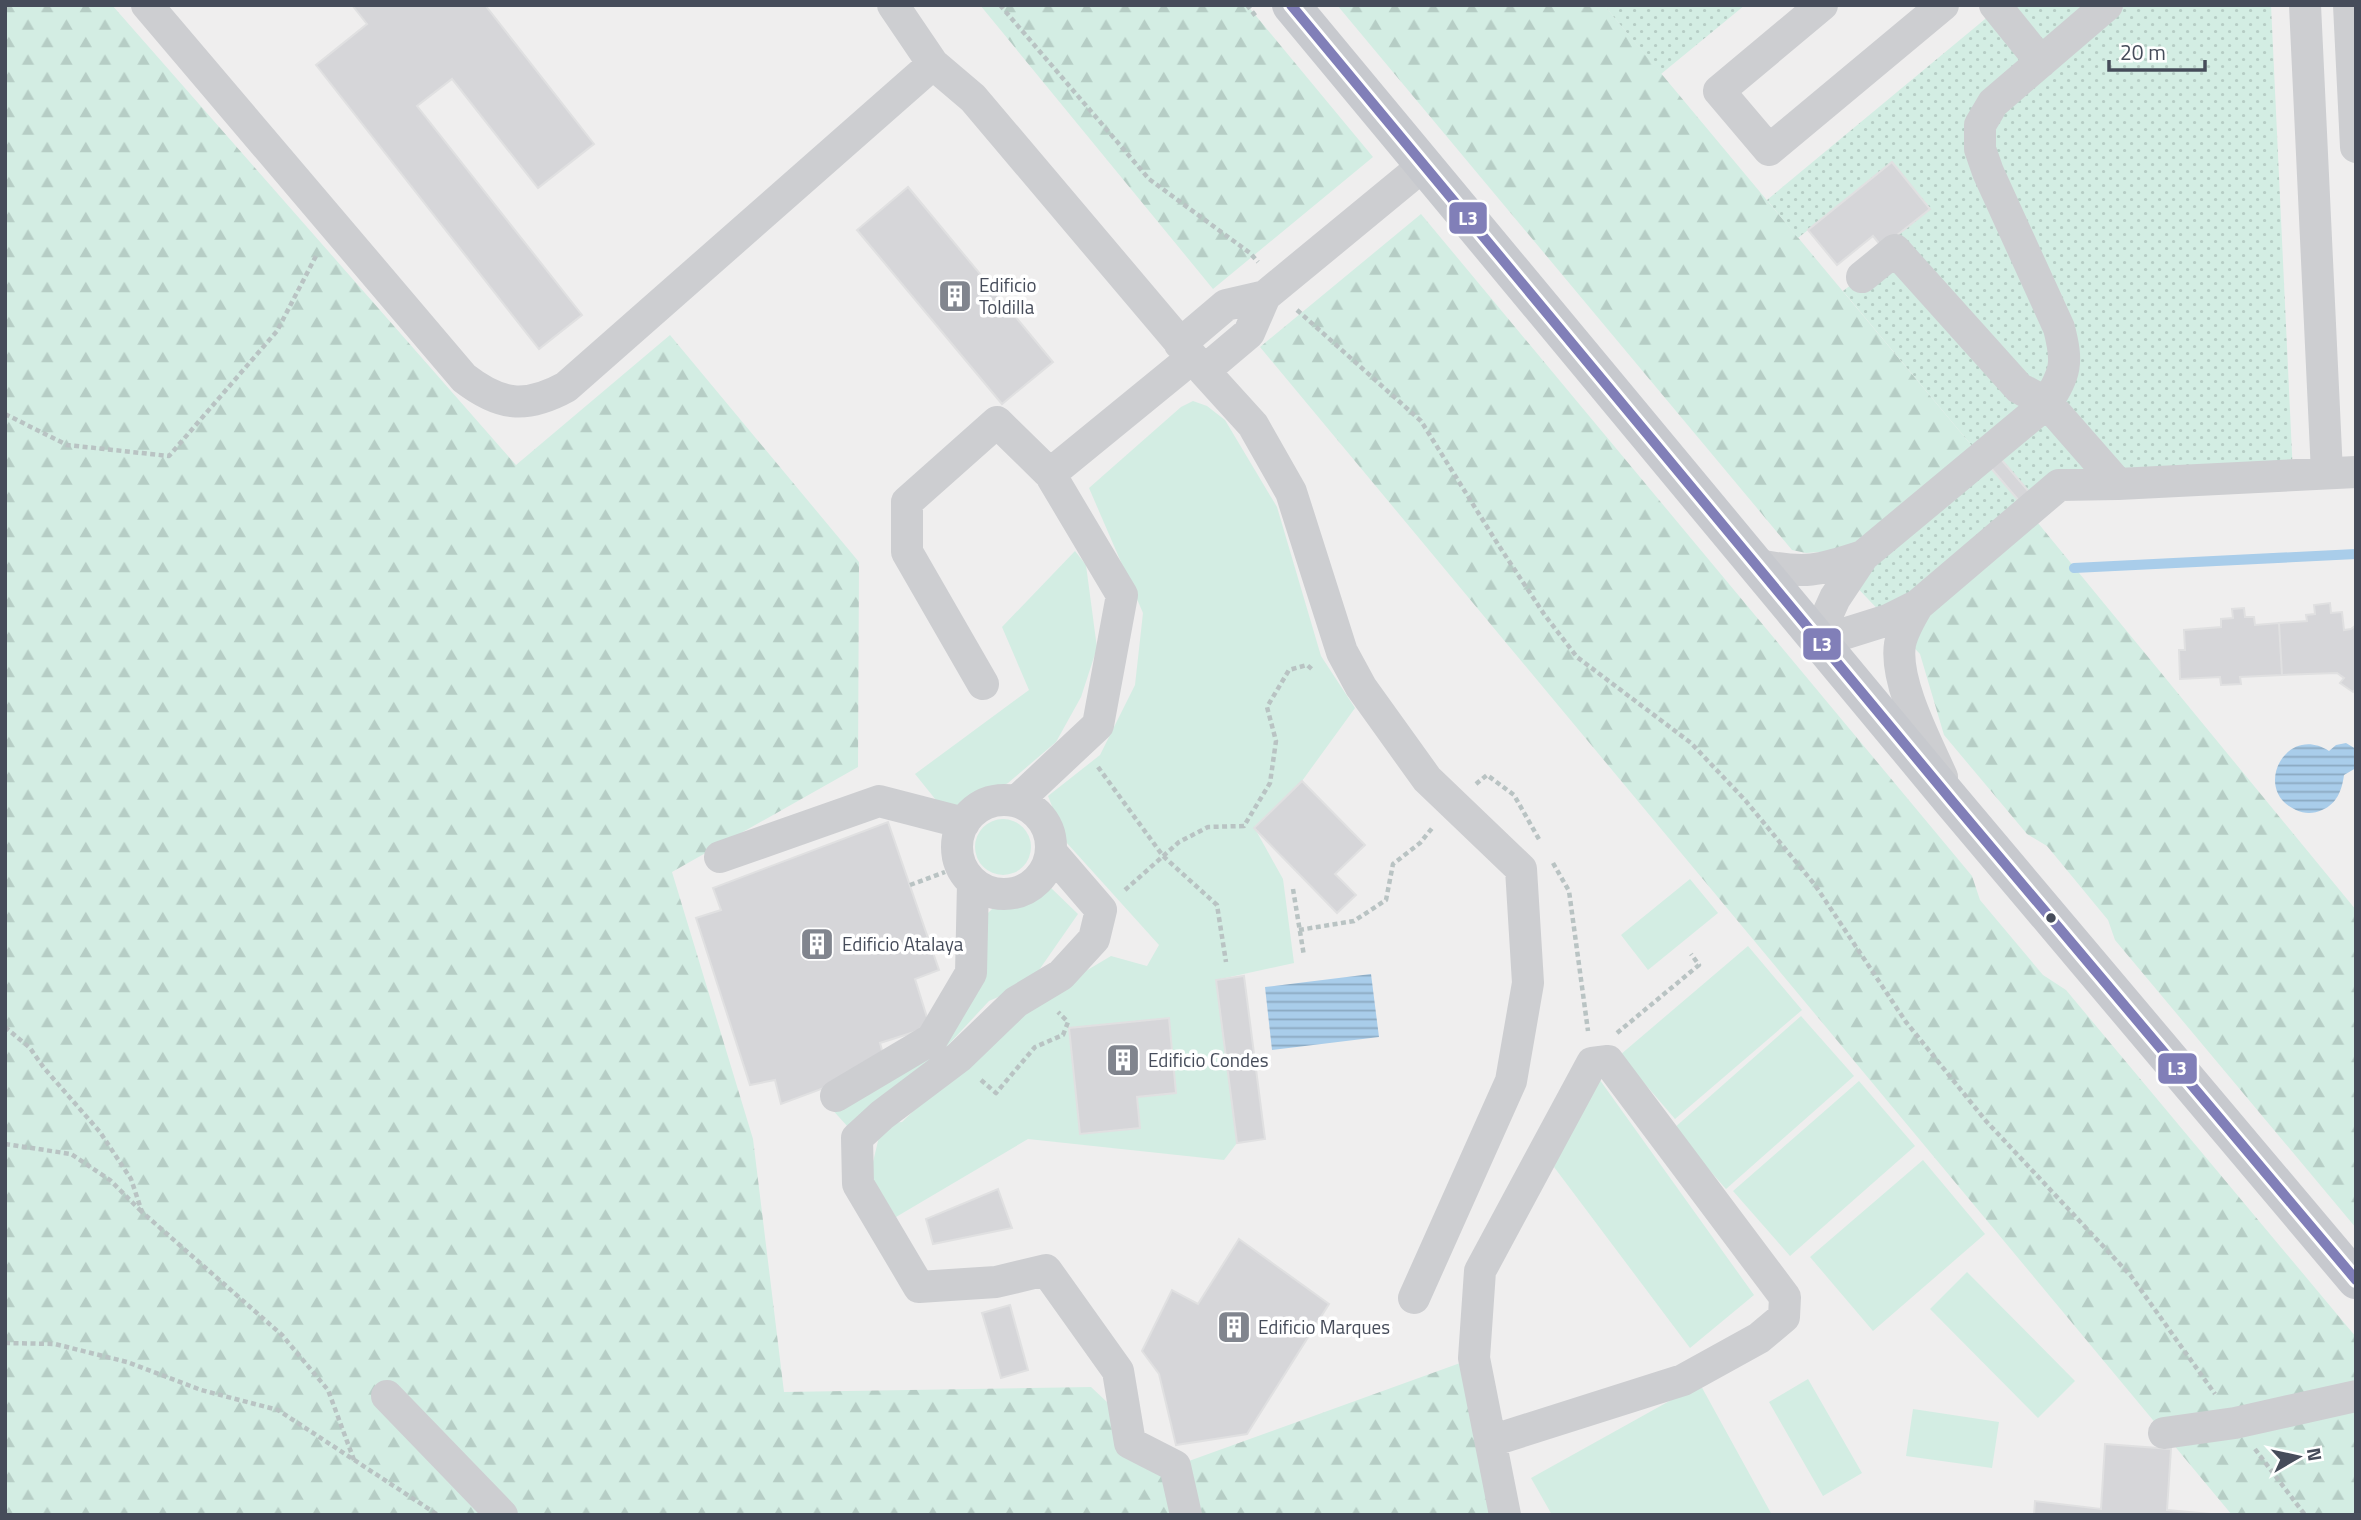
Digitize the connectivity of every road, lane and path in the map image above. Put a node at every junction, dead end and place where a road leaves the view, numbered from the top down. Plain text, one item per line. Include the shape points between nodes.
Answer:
1 (147, 5) edge
2 (893, 5) edge
3 (1000, 5) edge
4 (1291, 5) edge
5 (1822, 5) edge
6 (1943, 5) edge
7 (1995, 5) edge
8 (2108, 5) edge
9 (2305, 5) edge
10 (2349, 5) edge
11 (2353, 50) edge
12 (2040, 62) junction
13 (933, 64) junction
14 (2356, 147) edge
15 (1424, 164) junction
16 (333, 222) junction
17 (1250, 253) dead end
18 (1861, 277) dead end
19 (1301, 314) dead end
20 (1192, 358) junction
21 (2047, 402) junction
22 (5, 414) edge
23 (2342, 473) edge
24 (1050, 474) junction
25 (2118, 484) junction
26 (1863, 556) junction
27 (1758, 565) junction
28 (1918, 605) junction
29 (1821, 641) junction
30 (1317, 674) dead end
31 (983, 684) dead end
32 (1080, 741) junction
33 (1952, 801) junction
34 (1017, 802) junction
35 (1453, 804) junction
36 (964, 823) junction
37 (1541, 843) dead end
38 (1051, 852) junction
39 (1548, 855) dead end
40 (1163, 856) junction
41 (720, 857) dead end
42 (967, 875) junction
43 (910, 885) dead end
44 (1293, 889) dead end
45 (1101, 910) junction
46 (1300, 930) junction
47 (1691, 954) dead end
48 (1304, 956) dead end
49 (1226, 962) dead end
50 (1068, 1022) dead end
51 (5, 1027) edge
52 (959, 1057) junction
53 (1592, 1063) junction
54 (836, 1096) dead end
55 (5, 1144) edge
56 (142, 1212) junction
57 (2356, 1280) edge
58 (1414, 1298) dead end
59 (5, 1343) edge
60 (387, 1396) dead end
61 (2356, 1396) edge
62 (2235, 1423) junction
63 (2164, 1433) dead end
64 (1491, 1441) junction
65 (354, 1460) junction
66 (438, 1515) edge
67 (502, 1515) edge
68 (1186, 1515) edge
69 (1505, 1515) edge
70 (2305, 1515) edge

1 - 16 street
2 - 13 street
3 - 17 path via 1149,179
4 - 15 main road
5 - 6 street via 1719,91 1769,150
7 - 12 street
8 - 12 street
9 - 23 street
10 - 11 street
11 - 14 street
12 - 21 street via 1993,103 1980,125 1980,149 2065,350 2063,377
13 - 16 street via 566,387 544,399 505,401 464,379
13 - 20 street via 973,98
15 - 20 street via 1265,296 1249,334
15 - 27 main road
16 - 22 path via 277,331 169,456 67,445
18 - 21 street via 1895,250 2019,388
19 - 62 path via 1421,421 1499,546 1577,657 1691,743 1745,800 1815,885 1906,1022 1986,1121 2131,1276
20 - 24 street
20 - 35 street via 1254,425 1291,492 1342,652 1427,779
21 - 25 street
21 - 26 street
23 - 25 street
24 - 31 street via 997,422 907,502 907,552
24 - 32 street via 1122,595 1098,725
25 - 28 street via 2059,485
26 - 27 street via 1818,570
26 - 29 street via 1835,598
27 - 29 main road
28 - 29 street via 1888,620
28 - 33 street via 1900,643 1902,668 1907,696
29 - 33 main road
30 - 40 path via 1307,665 1289,670 1267,707 1276,741 1270,783 1244,826 1208,827
32 - 34 street
32 - 40 path
33 - 57 main road
34 - 36 street via 984,804
34 - 38 street via 1038,814 1047,827
35 - 37 path via 1487,775 1514,795
35 - 46 path via 1420,843 1393,864 1386,900 1354,921
35 - 58 street via 1521,869 1528,983 1511,1081
36 - 41 street via 879,801
36 - 42 street via 957,840
38 - 42 street via 1037,881 1023,890 1007,894 987,891
38 - 45 street
39 - 53 path via 1569,891
40 - 45 path
40 - 49 path via 1217,905
42 - 43 path
42 - 54 street via 971,973 932,1039
44 - 46 path
45 - 52 street via 1094,939 1061,975 1016,1002
46 - 48 path
47 - 53 path via 1699,965 1611,1038
50 - 52 path via 1063,1034 1035,1047 996,1093
51 - 56 path via 30,1048 100,1132 131,1179
52 - 68 street via 857,1138 858,1184 919,1286 996,1282 1046,1270 1118,1371 1130,1443 1175,1466
53 - 64 street via 1480,1271 1474,1358
53 - 64 street via 1608,1061 1785,1297 1784,1317 1759,1338 1683,1380
55 - 56 path via 71,1154 110,1180
56 - 65 path via 282,1335 328,1390
59 - 65 path via 55,1345 127,1362 201,1390 278,1410
60 - 67 street
61 - 62 street
62 - 63 street
62 - 70 path
64 - 69 street
65 - 66 path

